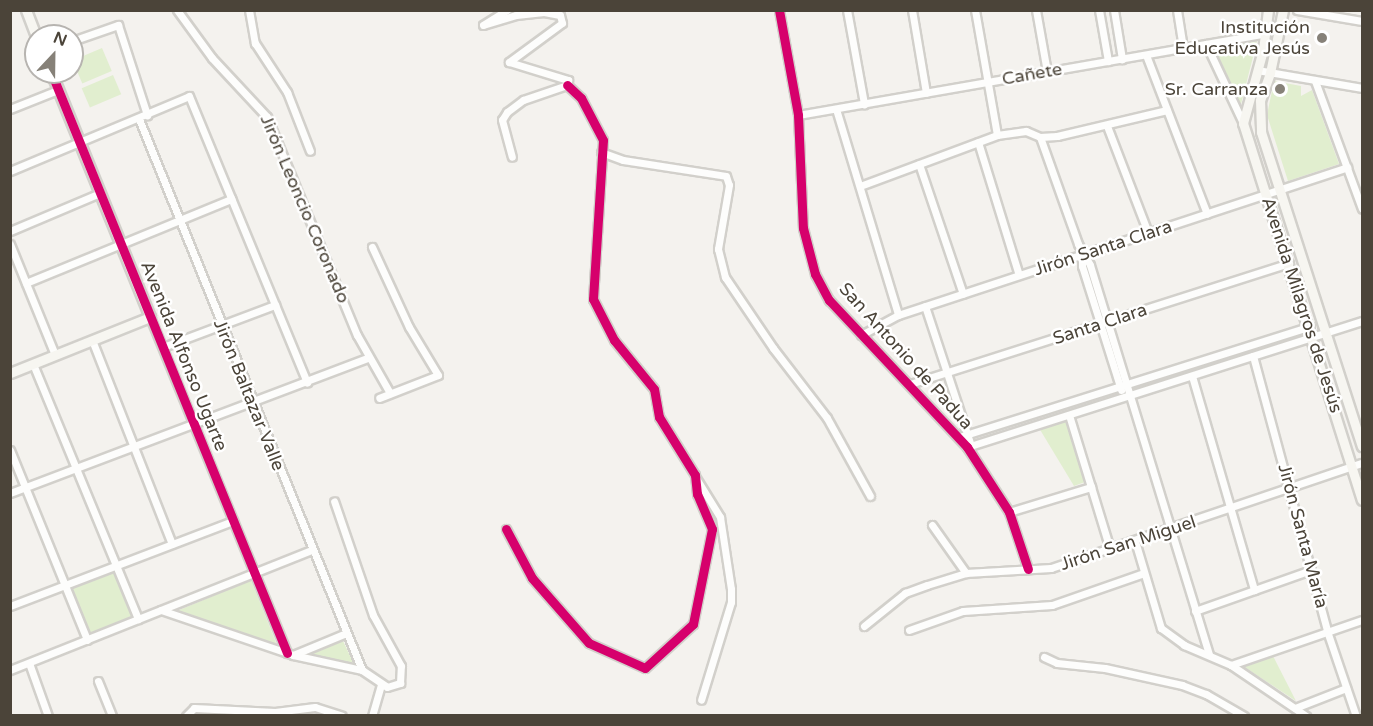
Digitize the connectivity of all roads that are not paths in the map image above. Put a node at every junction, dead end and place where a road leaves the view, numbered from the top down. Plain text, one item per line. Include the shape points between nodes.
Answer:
1 (177, 10) edge
2 (249, 10) edge
3 (507, 10) edge
4 (779, 10) edge
5 (847, 10) edge
6 (912, 10) edge
7 (975, 10) edge
8 (1036, 10) edge
9 (1099, 10) edge
10 (1114, 10) edge
11 (1177, 10) edge
12 (1268, 10) edge
13 (1283, 10) edge
14 (1297, 10) edge
15 (1362, 21) edge
16 (1266, 33) junction
17 (84, 37) edge
18 (1206, 44) junction
19 (1183, 48) junction
20 (1146, 55) junction
21 (1122, 59) junction
22 (1108, 61) junction
23 (1257, 70) junction
24 (1047, 72) junction
25 (1270, 73) junction
26 (1315, 81) junction
27 (988, 82) junction
28 (56, 84) edge
29 (567, 85) junction
30 (1362, 88) edge
31 (58, 90) junction
32 (926, 93) junction
33 (864, 104) junction
34 (836, 108) junction
35 (10, 109) edge
36 (1167, 110) junction
37 (147, 115) junction
38 (798, 115) junction
39 (139, 119) junction
40 (1243, 123) junction
41 (1107, 126) junction
42 (997, 135) junction
43 (1040, 137) junction
44 (978, 142) junction
45 (80, 144) junction
46 (310, 151) dead end
47 (601, 152) junction
48 (512, 157) dead end
49 (919, 164) junction
50 (1347, 167) junction
51 (10, 171) edge
52 (860, 186) junction
53 (1280, 190) junction
54 (100, 193) junction
55 (1267, 195) junction
56 (231, 199) junction
57 (1362, 209) edge
58 (1207, 214) junction
59 (180, 223) junction
60 (10, 231) edge
61 (1148, 233) junction
62 (10, 244) edge
63 (122, 246) junction
64 (372, 247) dead end
65 (1082, 255) junction
66 (1289, 263) junction
67 (1019, 275) junction
68 (26, 283) junction
69 (963, 294) junction
70 (275, 305) junction
71 (925, 306) junction
72 (898, 315) junction
73 (150, 317) junction
74 (1108, 321) junction
75 (1362, 321) edge
76 (1100, 324) junction
77 (221, 326) junction
78 (1310, 326) junction
79 (1328, 333) junction
80 (861, 335) junction
81 (1313, 337) junction
82 (92, 340) junction
83 (163, 348) junction
84 (55, 355) junction
85 (1253, 356) junction
86 (368, 358) junction
87 (33, 364) junction
88 (10, 373) edge
89 (947, 373) junction
90 (1192, 376) junction
91 (307, 383) junction
92 (910, 384) junction
93 (1128, 384) junction
94 (1119, 386) junction
95 (390, 393) junction
96 (1131, 394) junction
97 (1123, 396) junction
98 (379, 398) dead end
99 (253, 404) junction
100 (1131, 404) junction
101 (1069, 415) junction
102 (195, 427) junction
103 (968, 434) junction
104 (958, 437) junction
105 (133, 444) junction
106 (1362, 446) edge
107 (969, 447) junction
108 (10, 450) edge
109 (1358, 465) edge
110 (75, 467) junction
111 (695, 476) junction
112 (26, 487) junction
113 (1091, 487) junction
114 (1291, 489) junction
115 (10, 493) edge
116 (870, 496) dead end
117 (1362, 500) edge
118 (334, 501) dead end
119 (1231, 510) junction
120 (1009, 512) junction
121 (233, 521) junction
122 (932, 525) dead end
123 (1171, 528) junction
124 (506, 529) dead end
125 (1135, 541) junction
126 (172, 544) junction
127 (1110, 549) junction
128 (312, 550) junction
129 (116, 566) junction
130 (1028, 569) junction
131 (1311, 570) junction
132 (254, 573) junction
133 (966, 573) junction
134 (1144, 573) junction
135 (65, 585) junction
136 (1254, 590) junction
137 (11, 605) edge
138 (161, 610) junction
139 (1195, 611) junction
140 (138, 619) junction
141 (1362, 620) edge
142 (864, 626) dead end
143 (909, 630) dead end
144 (1327, 631) junction
145 (346, 633) junction
146 (87, 640) junction
147 (290, 654) junction
148 (1209, 654) junction
149 (1044, 657) dead end
150 (29, 663) junction
151 (1231, 665) junction
152 (10, 670) edge
153 (362, 670) junction
154 (98, 681) dead end
155 (381, 685) junction
156 (1346, 688) junction
157 (701, 700) dead end
158 (1295, 708) junction
159 (48, 715) edge
160 (112, 716) edge
161 (186, 716) edge
162 (342, 716) edge
163 (372, 716) edge
164 (1244, 716) edge
165 (1306, 716) edge
166 (1356, 716) edge

1 - 86 street, Jirón Leoncio Coronado via 212,58 260,105 267,117
2 - 46 street via 255,44 287,92
3 - 29 street via 484,26 516,15 560,15 561,23 509,62 565,77
4 - 38 street, San Antonio de Padua
5 - 33 street
6 - 32 street
7 - 27 street
8 - 24 street
9 - 22 street
10 - 21 street
11 - 19 street
12 - 16 street, Avenida Milagros de Jesús
13 - 25 street
14 - 15 street
16 - 18 street, Cañete
16 - 23 street, Avenida Milagros de Jesús
17 - 37 street via 118,25
18 - 19 street, Cañete
18 - 40 street
19 - 20 street, Cañete
20 - 21 street, Cañete
20 - 36 street
21 - 22 street, Cañete
22 - 24 street, Cañete
23 - 25 street
23 - 40 street, Avenida Milagros de Jesús
24 - 27 street, Cañete
25 - 26 street
25 - 53 street, Avenida Milagros de Jesús via 1260,100 1259,118
26 - 30 street
26 - 50 street
27 - 32 street, Cañete
27 - 42 street
28 - 31 street, Avenida Alfonso Ugarte
29 - 47 street via 581,98 598,127
29 - 48 street via 524,100 507,112 502,120
31 - 35 street
31 - 45 street, Avenida Alfonso Ugarte
32 - 33 street, Cañete
33 - 34 street, Cañete
34 - 38 street, Cañete
34 - 52 street
36 - 41 street
36 - 58 street
37 - 39 street
37 - 56 street via 189,96
38 - 80 street, San Antonio de Padua via 803,228 815,274 829,300
39 - 45 street
39 - 59 street, Jirón Baltazar Valle
40 - 55 street, Avenida Milagros de Jesús
41 - 43 street
41 - 61 street
42 - 43 street via 1026,131
42 - 44 street
43 - 65 street
44 - 49 street
44 - 67 street
45 - 51 street
45 - 54 street, Avenida Alfonso Ugarte
47 - 111 street via 593,298 614,340 654,389 659,417
47 - 116 street via 726,176 729,184 718,249 725,277 827,418
49 - 52 street
49 - 69 street
50 - 53 street, Jirón Santa Clara
50 - 57 street
52 - 72 street
53 - 55 street, Jirón Santa Clara
53 - 79 street, Avenida Milagros de Jesús
54 - 60 street
54 - 63 street, Avenida Alfonso Ugarte
55 - 58 street, Jirón Santa Clara
55 - 66 street, Avenida Milagros de Jesús
56 - 59 street
56 - 70 street
58 - 61 street, Jirón Santa Clara
59 - 63 street
59 - 77 street, Jirón Baltazar Valle
61 - 65 street, Jirón Santa Clara
62 - 68 street
63 - 68 street
63 - 73 street, Avenida Alfonso Ugarte
64 - 95 street via 409,327 438,375
65 - 67 street, Jirón Santa Clara
65 - 74 street via 1090,265
65 - 76 street
66 - 74 street, Santa Clara
66 - 78 street, Avenida Milagros de Jesús
67 - 69 street, Jirón Santa Clara
68 - 84 street
69 - 71 street, Jirón Santa Clara
70 - 77 street
70 - 91 street
71 - 72 street, Jirón Santa Clara
71 - 89 street
72 - 80 street, Jirón Santa Clara
73 - 82 street
73 - 83 street, Avenida Alfonso Ugarte
74 - 76 street, Santa Clara
74 - 93 street
75 - 79 street
76 - 89 street, Santa Clara
76 - 94 street
77 - 83 street
77 - 99 street, Jirón Baltazar Valle
78 - 81 street, Avenida Milagros de Jesús
78 - 93 street
79 - 81 street
79 - 106 street, Avenida Milagros de Jesús
80 - 92 street, San Antonio de Padua
81 - 85 street
81 - 109 street, Avenida Milagros de Jesús
82 - 84 street
82 - 105 street
83 - 102 street, Avenida Alfonso Ugarte
84 - 87 street
85 - 90 street
85 - 114 street, Jirón Santa María
86 - 91 street
86 - 95 street, Jirón Leoncio Coronado
87 - 88 street
87 - 110 street
89 - 92 street, Santa Clara
89 - 103 street
90 - 96 street
90 - 119 street
91 - 99 street
92 - 104 street, San Antonio de Padua
93 - 94 street
93 - 96 street
94 - 97 street
94 - 103 street
95 - 98 street
96 - 97 street
96 - 100 street
97 - 100 street
97 - 101 street
99 - 102 street
99 - 128 street, Jirón Baltazar Valle
100 - 123 street
101 - 107 street
101 - 113 street
102 - 105 street
102 - 121 street, Avenida Alfonso Ugarte
103 - 104 street
103 - 107 street
104 - 107 street, San Antonio de Padua
105 - 110 street
105 - 126 street
107 - 120 street, San Antonio de Padua
108 - 112 street
109 - 114 street, Jirón San Miguel
109 - 117 street, Avenida Milagros de Jesús
110 - 112 street
110 - 129 street
111 - 124 street via 697,494 712,529 693,624 645,668 589,643 579,633 532,578
111 - 157 street via 720,517 731,589 731,602
112 - 115 street
112 - 135 street
113 - 120 street
113 - 127 street
114 - 119 street, Jirón San Miguel
114 - 131 street, Jirón Santa María
118 - 155 street via 373,615 401,666 400,683 393,687
119 - 123 street, Jirón San Miguel
119 - 136 street
120 - 130 street, San Antonio de Padua
121 - 126 street
121 - 132 street, Avenida Alfonso Ugarte
122 - 133 street
123 - 125 street, Jirón San Miguel
123 - 139 street
125 - 127 street, Jirón San Miguel
125 - 134 street
126 - 129 street
127 - 130 street, Jirón San Miguel via 1052,568
128 - 132 street
128 - 145 street, Jirón Baltazar Valle
129 - 135 street
129 - 140 street
130 - 133 street, Jirón San Miguel
131 - 136 street
131 - 144 street, Jirón Santa María
132 - 138 street
132 - 147 street, Avenida Alfonso Ugarte
133 - 142 street, Jirón San Miguel via 905,593
134 - 143 street via 1052,605 963,611
134 - 148 street via 1161,628 1184,645
135 - 137 street
135 - 146 street
136 - 139 street
138 - 140 street
138 - 147 street
139 - 148 street
140 - 146 street
141 - 144 street
144 - 151 street
144 - 156 street, Jirón Santa María
145 - 147 street
145 - 153 street, Jirón Baltazar Valle
146 - 150 street
147 - 153 street
148 - 151 street
149 - 164 street via 1057,663 1105,668 1182,685
150 - 152 street
150 - 159 street
151 - 158 street
153 - 155 street
154 - 160 street
155 - 163 street
156 - 158 street
156 - 166 street, Jirón Santa María
158 - 165 street
161 - 162 street via 195,708 276,712 315,707

